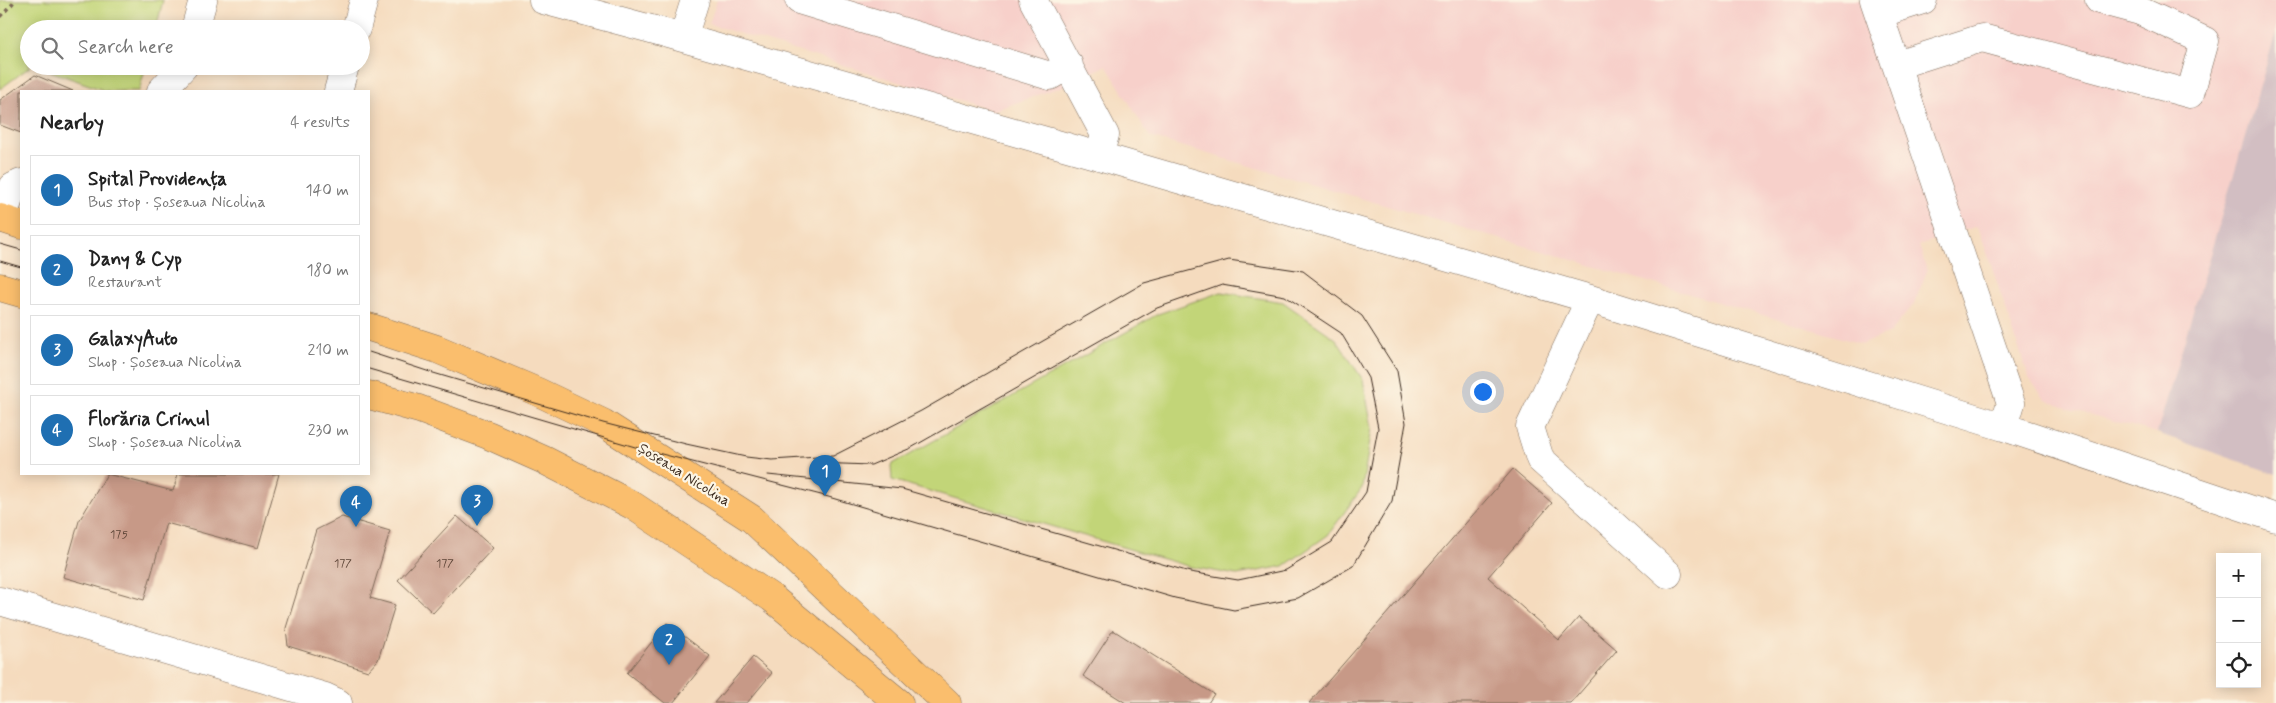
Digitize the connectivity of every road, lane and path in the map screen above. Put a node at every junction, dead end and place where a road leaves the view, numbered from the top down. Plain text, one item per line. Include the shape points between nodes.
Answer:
1 (16, 0) edge
2 (203, 0) edge
3 (364, 0) edge
4 (543, 0) edge
5 (695, 0) edge
6 (799, 0) edge
7 (1033, 0) edge
8 (1922, 0) edge
9 (2099, 0) edge
10 (1876, 7) edge
11 (0, 17) edge
12 (197, 20) edge
13 (358, 20) edge
14 (683, 38) junction
15 (1069, 65) junction
16 (1897, 66) junction
17 (176, 75) edge
18 (342, 75) edge
19 (162, 90) edge
20 (338, 90) edge
21 (1099, 156) junction
22 (20, 184) edge
23 (8, 221) edge
24 (0, 287) edge
25 (20, 293) edge
26 (1590, 299) junction
27 (370, 327) edge
28 (370, 395) edge
29 (2004, 427) junction
30 (2276, 518) edge
31 (1668, 574) dead end
32 (0, 601) edge
33 (338, 703) edge
34 (899, 703) edge
35 (947, 703) edge

1 - 11 path
2 - 12 street
3 - 13 street
4 - 14 street
5 - 14 street
6 - 15 street via 1050,76
7 - 15 street
8 - 10 street
9 - 16 street via 2140,11 2205,41 2190,94 1982,38
10 - 16 street
14 - 21 street
15 - 21 street via 1105,135
16 - 29 street via 2011,403
17 - 19 street
18 - 20 street
21 - 26 street
22 - 23 street via 13,187
24 - 25 main road
26 - 29 street
26 - 31 street via 1530,427 1540,459
27 - 35 main road, Șoseaua Nicolina via 437,349 603,423 752,518
28 - 34 main road via 419,409 488,435 632,505 772,598
29 - 30 street
32 - 33 street

